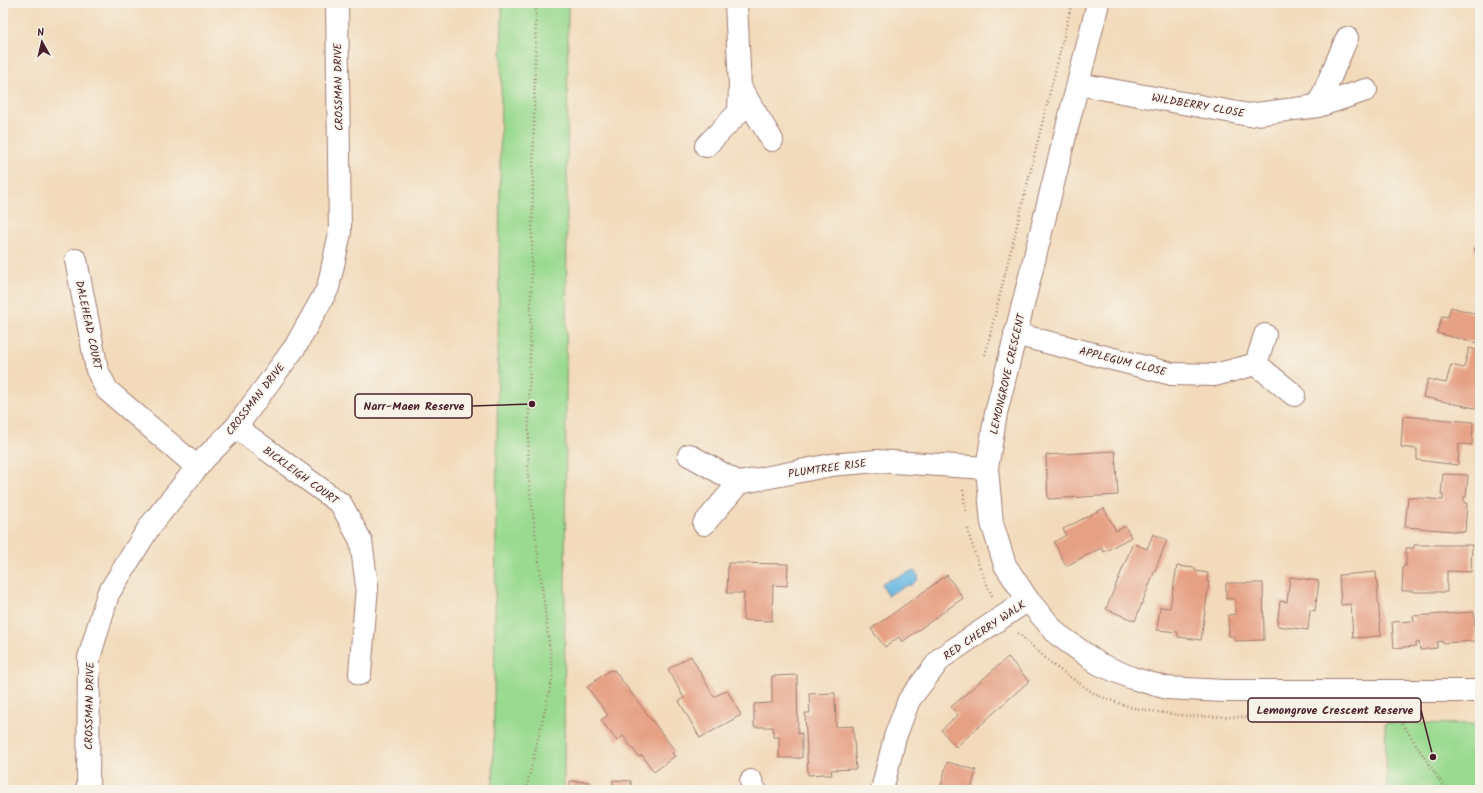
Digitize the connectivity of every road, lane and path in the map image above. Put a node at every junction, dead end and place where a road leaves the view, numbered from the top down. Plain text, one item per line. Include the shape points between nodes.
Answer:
1 (337, 3) edge
2 (536, 3) edge
3 (736, 3) edge
4 (1072, 3) edge
5 (1098, 3) edge
6 (1346, 38) dead end
7 (1078, 84) junction
8 (740, 87) junction
9 (1366, 90) dead end
10 (1318, 106) junction
11 (772, 140) dead end
12 (706, 146) dead end
13 (76, 260) dead end
14 (1015, 334) junction
15 (1265, 335) dead end
16 (984, 359) dead end
17 (1256, 364) junction
18 (1294, 395) dead end
19 (236, 427) junction
20 (689, 455) dead end
21 (964, 466) junction
22 (197, 467) junction
23 (988, 468) junction
24 (739, 483) junction
25 (967, 517) dead end
26 (704, 524) dead end
27 (968, 524) dead end
28 (1028, 600) junction
29 (1004, 616) junction
30 (360, 674) dead end
31 (1382, 692) junction
32 (1480, 692) edge
33 (1399, 717) junction
34 (88, 790) edge
35 (526, 790) edge
36 (882, 790) edge
37 (1446, 790) edge

1 - 19 street, CROSSMAN DRIVE via 340,232 328,288 295,348
2 - 35 path via 528,474 553,675
3 - 8 street
4 - 16 path
5 - 7 street, LEMONGROVE CRESCENT
6 - 10 street
7 - 10 street, WILDBERRY CLOSE via 1249,115
7 - 14 street, LEMONGROVE CRESCENT
8 - 11 street
8 - 12 street via 738,112
9 - 10 street, WILDBERRY CLOSE
13 - 22 street, DALEHEAD COURT via 97,370 107,390
14 - 17 street, APPLEGUM CLOSE via 1172,374 1215,374
14 - 23 street, LEMONGROVE CRESCENT via 996,413
15 - 17 street
17 - 18 street
19 - 22 street, CROSSMAN DRIVE
19 - 30 street, BICKLEIGH COURT via 341,504 361,541 367,586
20 - 24 street
21 - 23 street, PLUMTREE RISE
21 - 24 street, PLUMTREE RISE via 877,461 831,465
21 - 25 path via 963,487
22 - 34 street, CROSSMAN DRIVE via 150,526 108,594 89,658
23 - 28 street, LEMONGROVE CRESCENT via 994,530 1005,565
24 - 26 street
27 - 29 path via 970,539 986,584
28 - 29 street, RED CHERRY WALK
28 - 31 street, LEMONGROVE CRESCENT via 1057,634 1099,664 1132,678 1167,688 1224,692
29 - 33 path via 1014,629 1053,665 1096,695 1130,707 1194,716
29 - 36 street, RED CHERRY WALK via 941,658 909,700 895,736
31 - 32 street, LEMONGROVE CRESCENT
31 - 33 path
33 - 37 path

